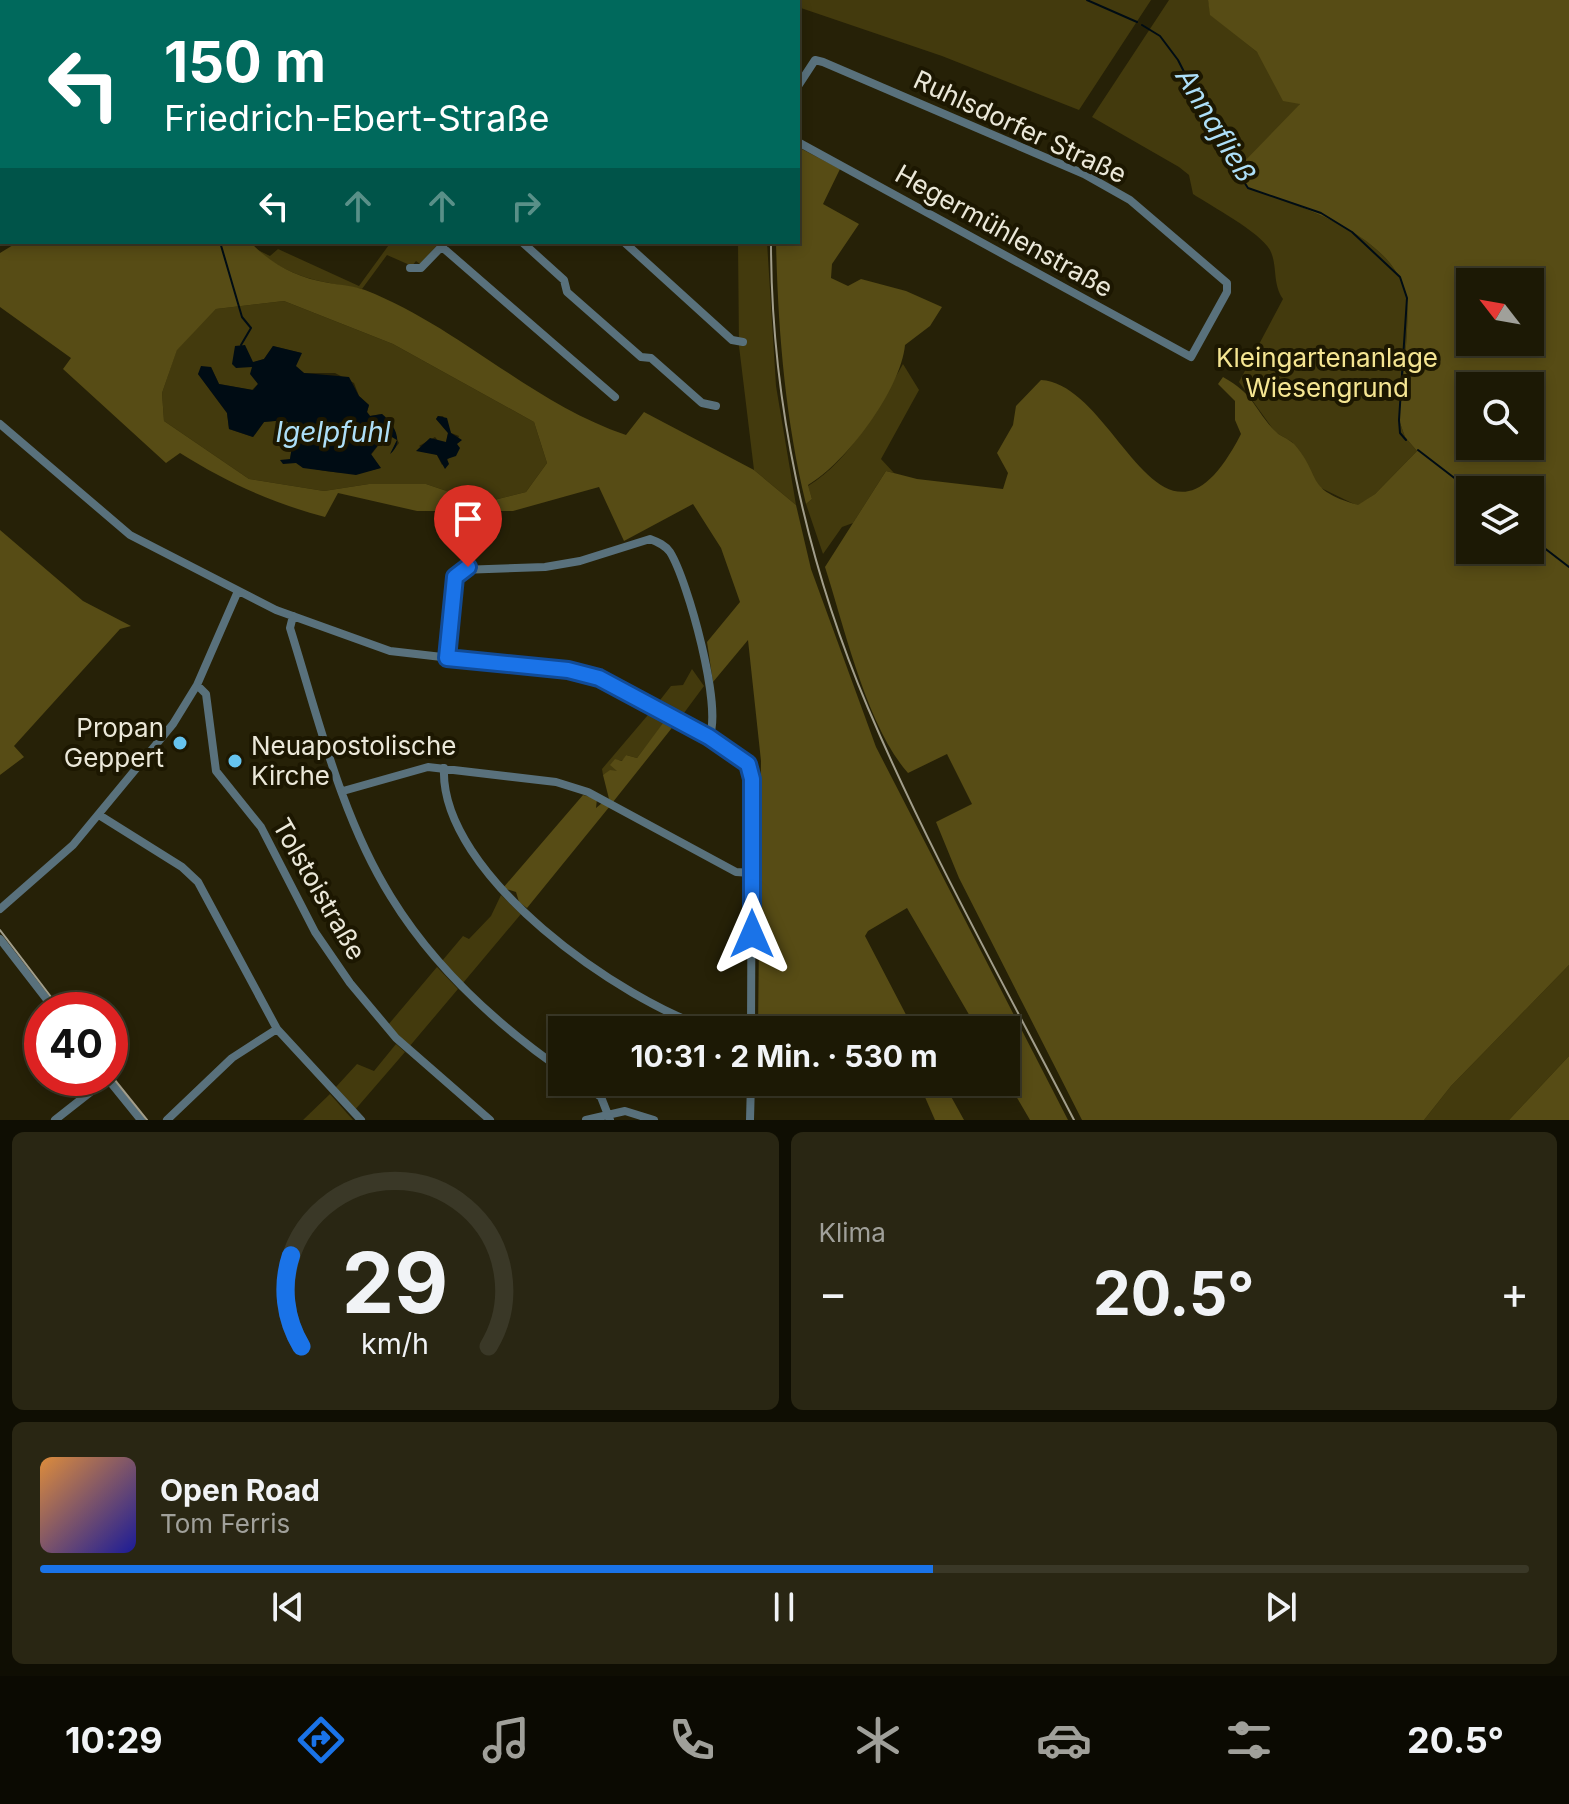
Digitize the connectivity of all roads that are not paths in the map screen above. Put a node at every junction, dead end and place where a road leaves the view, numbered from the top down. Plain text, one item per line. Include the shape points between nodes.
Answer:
1 (800, 82) edge
2 (800, 143) edge
3 (444, 244) edge
4 (524, 244) edge
5 (626, 244) edge
6 (410, 268) dead end
7 (743, 342) dead end
8 (1191, 357) joint
9 (615, 397) dead end
10 (716, 406) dead end
11 (0, 424) edge
12 (238, 591) junction
13 (293, 616) junction
14 (447, 658) junction
15 (197, 685) junction
16 (709, 737) junction
17 (444, 768) junction
18 (343, 791) junction
19 (99, 815) junction
20 (752, 873) junction
21 (0, 909) edge
22 (0, 939) edge
23 (41, 992) edge
24 (679, 1016) edge
25 (751, 1016) edge
26 (277, 1029) junction
27 (548, 1059) edge
28 (85, 1096) edge
29 (122, 1096) edge
30 (600, 1096) edge
31 (751, 1096) edge
32 (609, 1117) edge
33 (55, 1120) edge
34 (141, 1120) edge
35 (167, 1120) edge
36 (361, 1120) edge
37 (490, 1120) edge
38 (586, 1120) edge
39 (654, 1120) edge
40 (750, 1120) edge

1 - 8 street, Ruhlsdorfer Straße via 809,65 823,62 1066,164 1130,200 1229,287
2 - 8 street, Hegermühlenstraße
3 - 6 street via 421,268
3 - 9 street
4 - 10 street via 564,280 567,292 641,357 651,358 702,403
5 - 7 street via 732,340
11 - 12 street via 130,535
12 - 13 street
12 - 15 street
13 - 14 street via 390,651
13 - 18 street via 290,628
14 - 16 street via 589,674
14 - 16 street via 460,570 545,567 650,539 668,550 691,606 706,667 713,725
15 - 19 street via 173,724
15 - 37 street, Tolstoistraße via 206,694 216,771 261,827 320,940 396,1038
16 - 20 street via 749,767
17 - 18 street via 410,769
17 - 20 street via 579,789 736,872
17 - 24 street via 450,810 486,875 570,949
18 - 27 street via 376,870 425,946 491,1015
19 - 21 street via 63,856
19 - 26 street via 198,882
20 - 25 street
22 - 23 street
26 - 35 street via 232,1058
26 - 36 street
28 - 33 street
29 - 34 street
30 - 32 street
31 - 40 street
32 - 38 street
32 - 39 street via 625,1111

